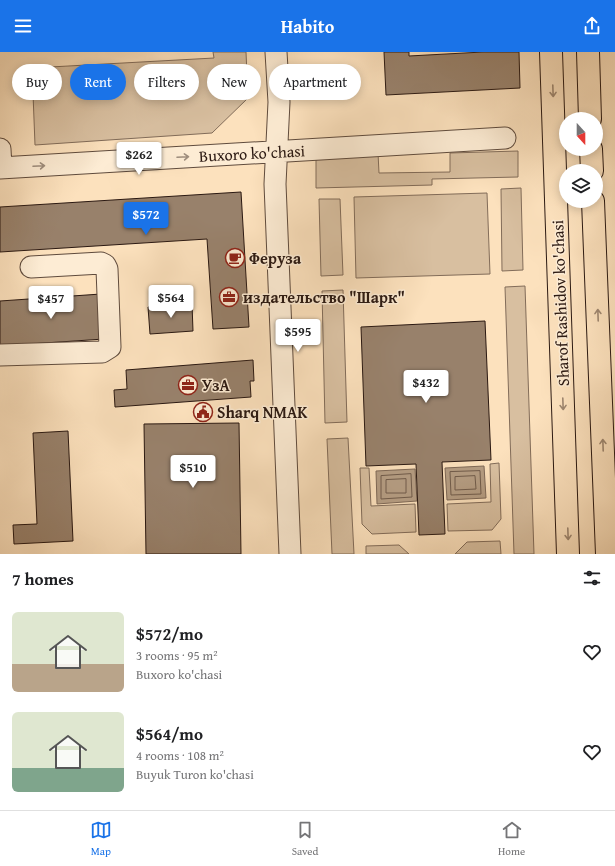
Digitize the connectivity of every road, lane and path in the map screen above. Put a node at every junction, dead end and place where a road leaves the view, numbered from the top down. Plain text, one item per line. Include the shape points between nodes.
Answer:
1 (276, 52) edge
2 (551, 52) edge
3 (588, 52) edge
4 (590, 112) edge
5 (505, 138) dead end
6 (276, 151) junction
7 (0, 162) edge
8 (594, 208) edge
9 (31, 267) dead end
10 (0, 355) edge
11 (290, 554) edge
12 (568, 554) edge
13 (607, 554) edge

1 - 6 street via 279,102
2 -> 12 main road, Sharof Rashidov ko'chasi
3 - 4 main road
5 - 6 street, Buxoro ko'chasi
7 -> 6 street, Buxoro ko'chasi
6 - 11 street via 275,184
13 -> 8 main road
9 - 10 street via 100,263 105,265 110,348 102,352

